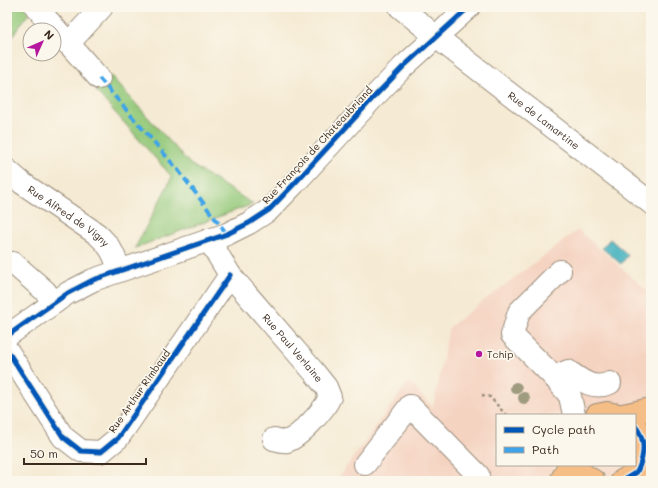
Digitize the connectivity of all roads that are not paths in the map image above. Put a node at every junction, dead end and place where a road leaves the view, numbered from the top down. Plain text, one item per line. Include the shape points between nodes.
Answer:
1 (36, 7) edge
2 (102, 7) edge
3 (400, 7) edge
4 (469, 7) edge
5 (436, 37) junction
6 (68, 44) junction
7 (99, 78) dead end
8 (7, 170) edge
9 (651, 203) edge
10 (209, 240) junction
11 (13, 263) dead end
12 (119, 270) junction
13 (560, 271) dead end
14 (230, 275) junction
15 (54, 303) junction
16 (7, 336) edge
17 (7, 350) edge
18 (554, 377) junction
19 (610, 383) dead end
20 (572, 405) edge
21 (651, 409) edge
22 (612, 414) edge
23 (643, 429) edge
24 (274, 439) dead end
25 (365, 464) dead end
26 (568, 466) edge
27 (632, 478) edge
28 (475, 481) edge
29 (561, 481) edge

1 - 6 street
2 - 6 street
3 - 5 street, Rue de Lamartine
4 - 5 street, Rue François de Chateaubriand
5 - 9 street, Rue de Lamartine
5 - 10 street, Rue François de Chateaubriand via 372,99 269,210 249,223
6 - 7 street
8 - 12 street, Rue Alfred de Vigny via 97,234 113,251
10 - 12 street, Rue François de Chateaubriand
10 - 14 street, Rue Paul Verlaine
11 - 15 street via 45,291
12 - 15 street, Rue François de Chateaubriand via 93,280
13 - 18 street via 518,312 512,335
14 - 17 street, Rue Arthur Rimbaud via 118,438 101,452 81,451 63,437
14 - 24 street, Rue Paul Verlaine via 314,372 330,396 328,403 300,434 286,441
15 - 16 street, Rue François de Chateaubriand
18 - 19 street via 568,371 587,384 603,386
18 - 20 street
20 - 22 street
21 - 22 main road
23 - 27 main road via 644,451
25 - 28 street via 410,406 478,475
26 - 29 main road

